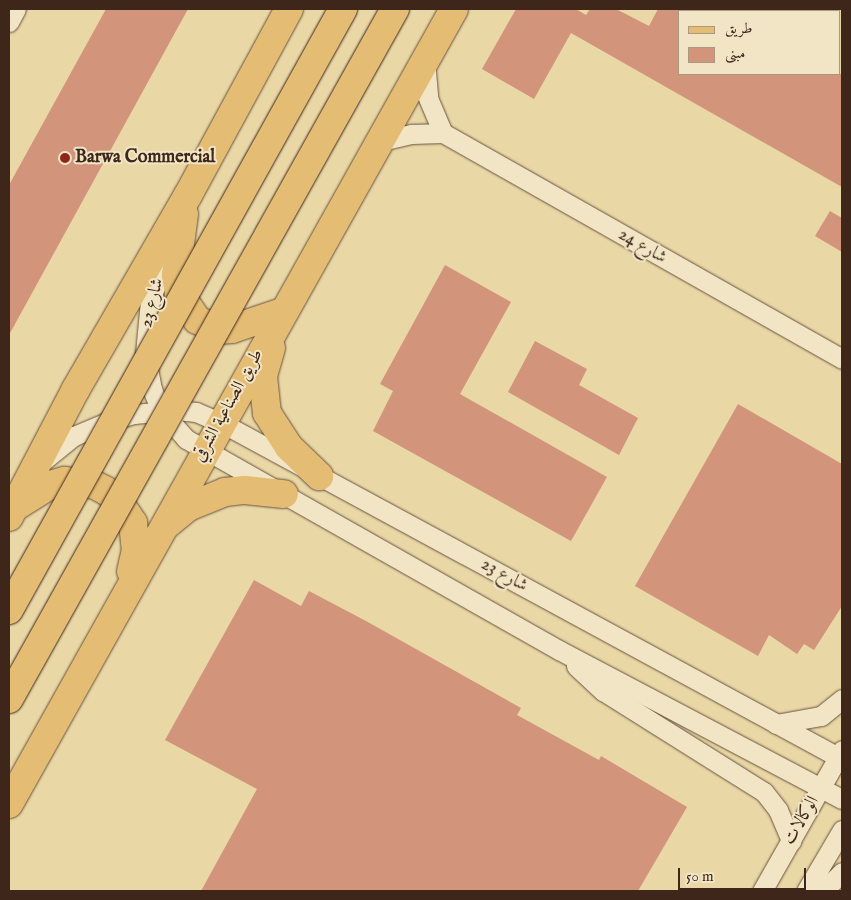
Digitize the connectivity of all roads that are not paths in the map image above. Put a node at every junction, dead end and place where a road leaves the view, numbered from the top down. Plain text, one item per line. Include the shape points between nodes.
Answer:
1 (16, 9) edge
2 (289, 9) edge
3 (343, 9) edge
4 (395, 9) edge
5 (454, 9) edge
6 (9, 22) edge
7 (425, 60) junction
8 (443, 133) junction
9 (380, 141) junction
10 (187, 197) junction
11 (282, 312) junction
12 (842, 359) edge
13 (161, 411) junction
14 (220, 422) junction
15 (205, 450) junction
16 (35, 468) junction
17 (319, 476) junction
18 (284, 494) junction
19 (11, 512) edge
20 (158, 533) junction
21 (123, 596) junction
22 (9, 610) edge
23 (559, 650) junction
24 (9, 699) edge
25 (842, 699) edge
26 (776, 724) junction
27 (841, 756) edge
28 (821, 787) junction
29 (842, 799) edge
30 (9, 804) edge
31 (842, 830) edge
32 (791, 841) junction
33 (842, 872) edge
34 (762, 891) edge
35 (806, 891) edge
36 (823, 891) edge

1 - 6 street
2 - 10 main road
3 - 22 main road, bridge
4 - 24 main road, bridge
5 - 7 main road, طريق الصناعية الشرقي
7 - 8 street via 428,98
7 - 9 main road, طريق الصناعية الشرقي
8 - 9 street via 412,134
8 - 12 street, شارع 24
9 - 11 main road, طريق الصناعية الشرقي
10 - 11 main road via 176,276 179,293 188,310 206,326 219,330 244,327
10 - 13 street, شارع 23 via 150,301 145,328 148,373
10 - 16 main road via 136,282
11 - 14 main road, طريق الصناعية الشرقي
11 - 17 main road via 263,376 267,412 288,447
13 - 14 street, شارع 23 via 196,412
13 - 15 street, شارع 23 via 186,439
13 - 16 street, شارع 23 via 134,414 90,428 59,446
14 - 15 main road, طريق الصناعية الشرقي
14 - 17 street, شارع 23
15 - 18 street, شارع 23
15 - 20 main road, طريق الصناعية الشرقي
16 - 19 main road
17 - 26 street, شارع 23
18 - 20 main road via 258,490 225,492 188,507
18 - 23 street, شارع 23
19 - 21 main road via 45,488 64,481 93,484 117,499 133,523 136,538 133,564
20 - 21 main road, طريق الصناعية الشرقي
21 - 30 main road, طريق الصناعية الشرقي
23 - 28 street, شارع 23
23 - 32 street, شارع 23 via 603,691 764,792 778,810
25 - 26 street via 821,716
26 - 27 street, شارع 23
27 - 28 street, الوكالات
28 - 29 street, شارع 23
28 - 32 street, الوكالات
31 - 35 street
32 - 34 street, الوكالات
33 - 36 street

